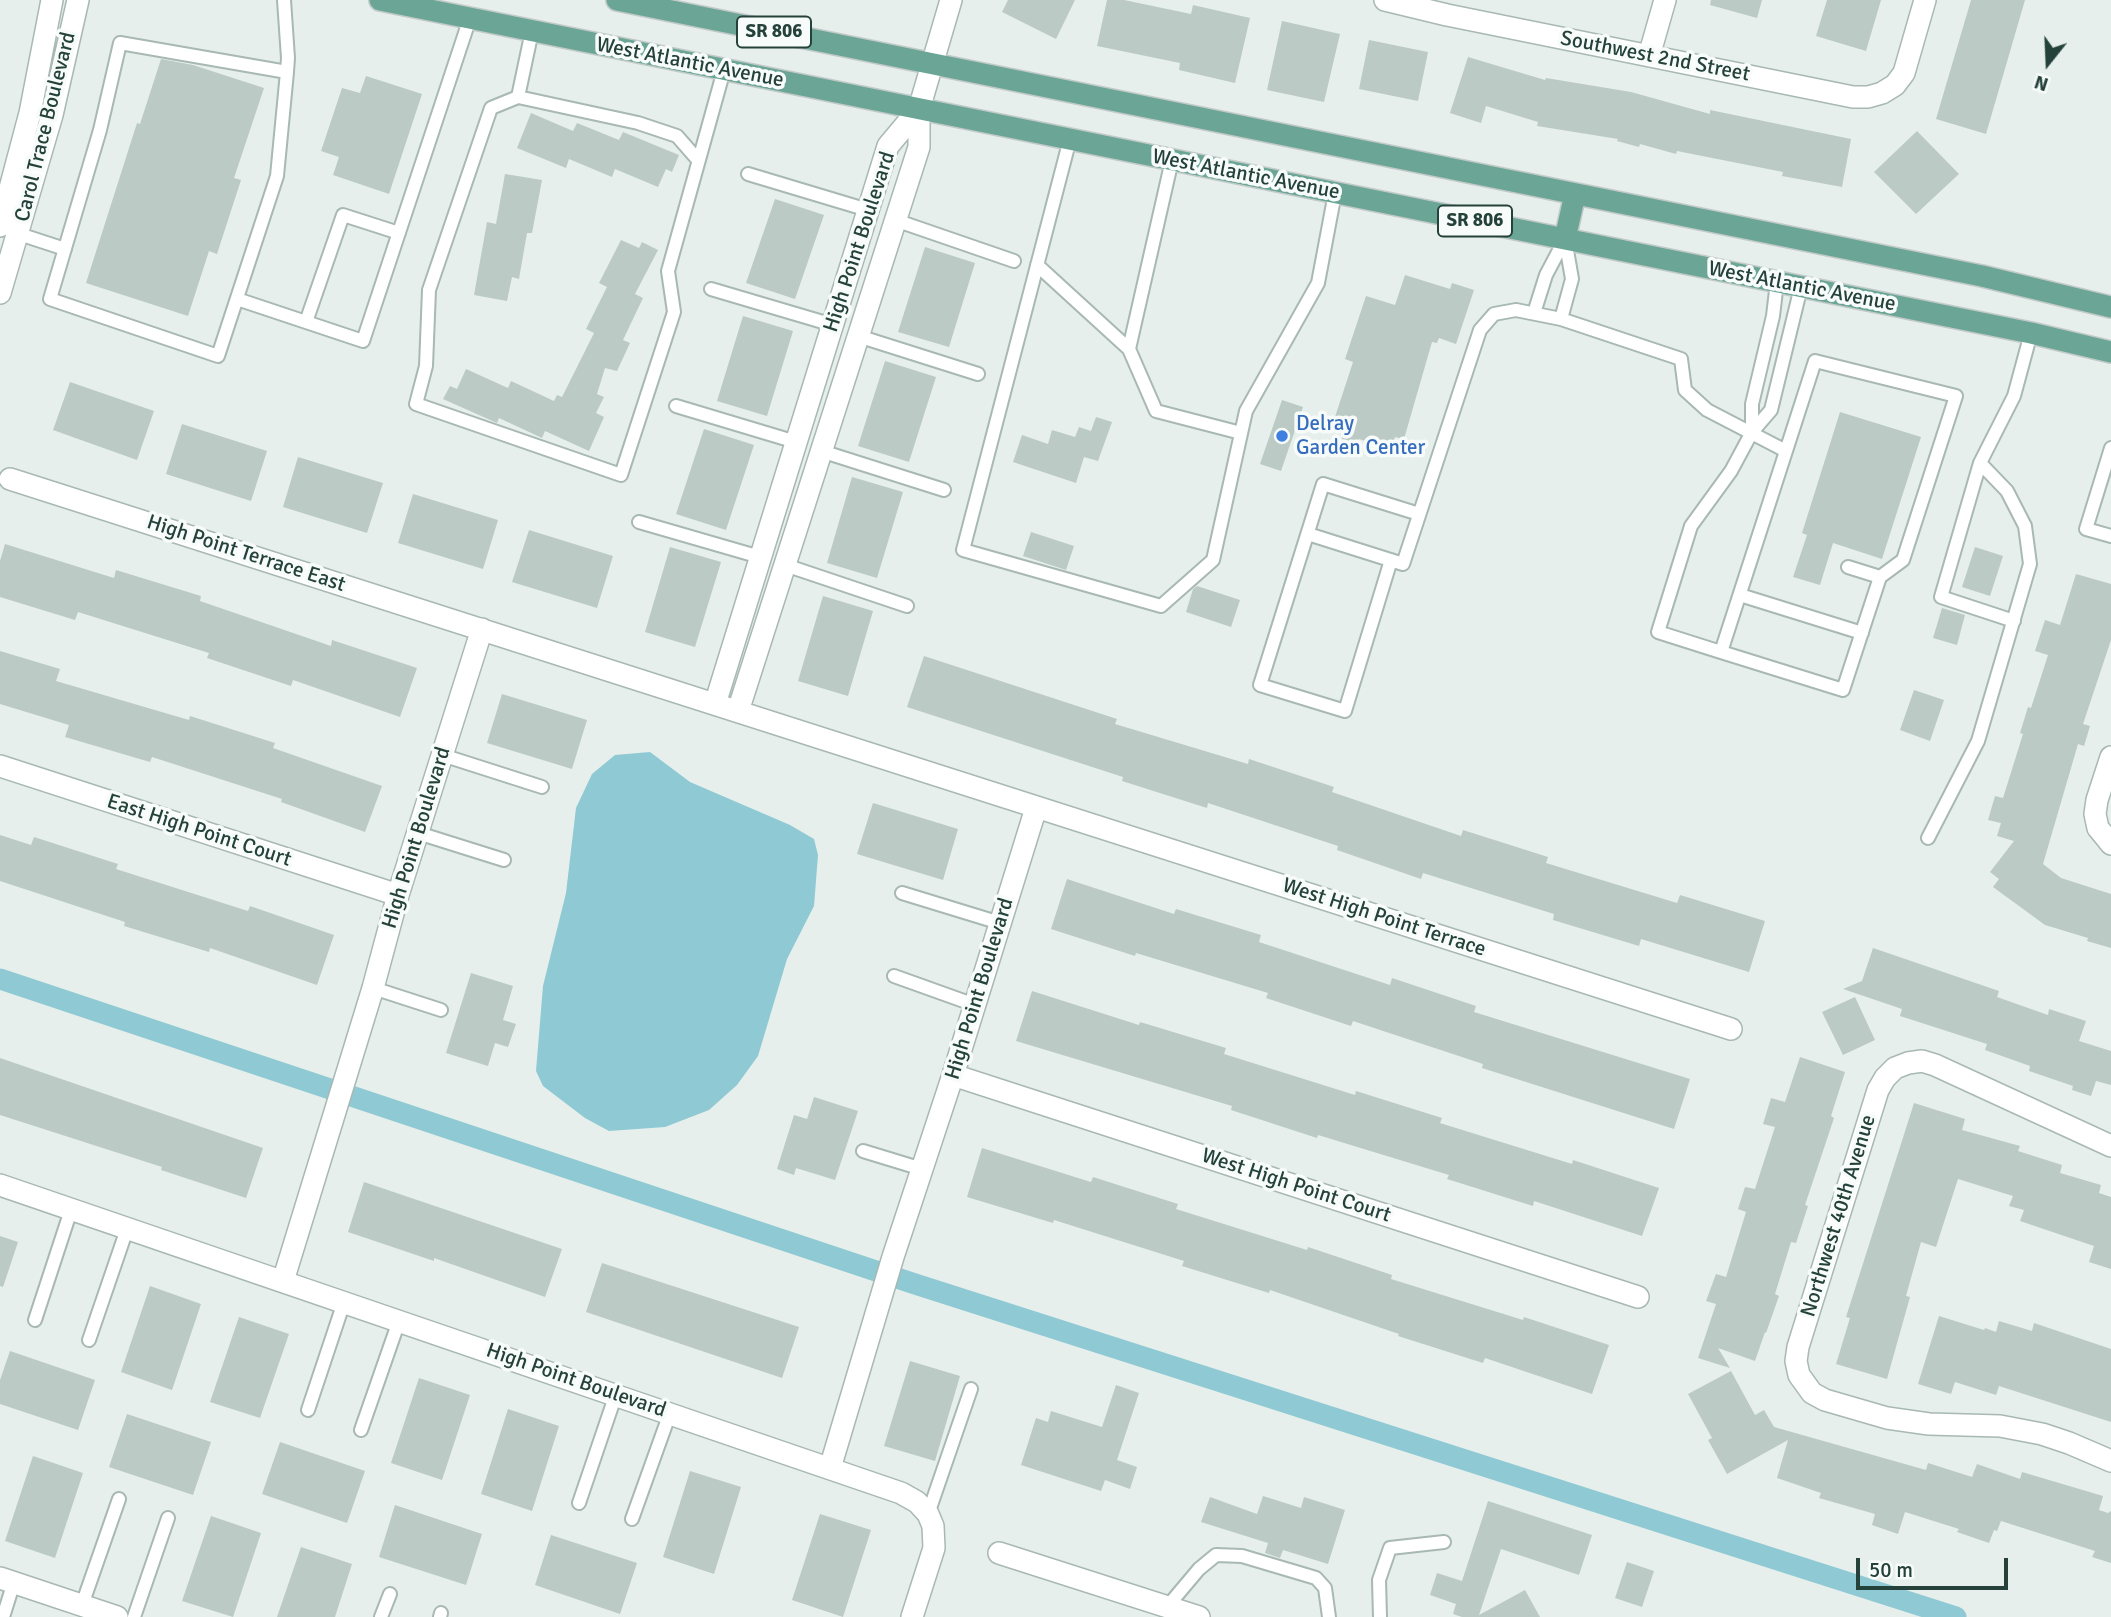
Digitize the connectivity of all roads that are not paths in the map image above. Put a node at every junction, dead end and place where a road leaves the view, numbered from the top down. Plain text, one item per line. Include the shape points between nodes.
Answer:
1 (52, 0) edge
2 (78, 0) edge
3 (284, 0) edge
4 (380, 0) edge
5 (617, 0) edge
6 (951, 0) edge
7 (1385, 0) edge
8 (1665, 0) edge
9 (1925, 0) edge
10 (470, 18) junction
11 (532, 31) junction
12 (1649, 56) junction
13 (931, 64) junction
14 (724, 70) junction
15 (287, 72) junction
16 (518, 97) junction
17 (919, 109) junction
18 (1070, 139) junction
19 (698, 160) junction
20 (1172, 160) junction
21 (748, 174) dead end
22 (1335, 193) junction
23 (1575, 194) junction
24 (868, 210) junction
25 (895, 220) junction
26 (6, 229) edge
27 (399, 233) junction
28 (1565, 239) junction
29 (65, 249) junction
30 (1014, 261) dead end
31 (1037, 265) junction
32 (1777, 282) junction
33 (1801, 287) junction
34 (711, 289) dead end
35 (0, 293) edge
36 (237, 299) junction
37 (2111, 307) edge
38 (1535, 313) junction
39 (1561, 319) junction
40 (306, 322) junction
41 (833, 324) junction
42 (2031, 333) junction
43 (858, 336) junction
44 (1129, 349) junction
45 (2111, 352) edge
46 (978, 373) dead end
47 (676, 407) dead end
48 (1752, 432) junction
49 (1241, 433) junction
50 (796, 442) junction
51 (2111, 448) edge
52 (821, 451) junction
53 (1786, 451) junction
54 (1980, 463) junction
55 (10, 478) dead end
56 (944, 490) dead end
57 (1419, 514) junction
58 (639, 522) dead end
59 (1308, 534) junction
60 (2111, 536) edge
61 (760, 557) junction
62 (1391, 560) junction
63 (785, 565) junction
64 (1848, 567) dead end
65 (1880, 577) junction
66 (1740, 595) junction
67 (907, 606) dead end
68 (2014, 621) junction
69 (481, 629) junction
70 (1862, 633) junction
71 (1721, 652) junction
72 (715, 704) junction
73 (738, 711) junction
74 (442, 755) junction
75 (2111, 757) edge
76 (0, 766) edge
77 (542, 787) dead end
78 (1036, 808) junction
79 (418, 833) junction
80 (1928, 838) dead end
81 (2111, 844) edge
82 (503, 860) dead end
83 (902, 893) dead end
84 (398, 895) junction
85 (1000, 923) junction
86 (894, 976) dead end
87 (373, 988) junction
88 (975, 1005) junction
89 (441, 1010) dead end
90 (1731, 1029) dead end
91 (953, 1075) junction
92 (2111, 1146) edge
93 (863, 1151) dead end
94 (922, 1169) junction
95 (0, 1185) edge
96 (71, 1210) junction
97 (127, 1228) junction
98 (283, 1281) junction
99 (1638, 1297) dead end
100 (344, 1302) junction
101 (35, 1320) dead end
102 (399, 1321) junction
103 (89, 1340) dead end
104 (971, 1389) dead end
105 (615, 1394) junction
106 (308, 1410) dead end
107 (670, 1413) junction
108 (361, 1430) dead end
109 (2111, 1461) edge
110 (830, 1468) junction
111 (119, 1499) dead end
112 (579, 1503) dead end
113 (922, 1508) junction
114 (168, 1518) dead end
115 (632, 1518) dead end
116 (1444, 1542) dead end
117 (999, 1553) dead end
118 (7, 1580) edge
119 (390, 1594) dead end
120 (82, 1605) junction
121 (1161, 1609) edge
122 (2, 1617) edge
123 (117, 1617) edge
124 (134, 1617) edge
125 (382, 1617) edge
126 (912, 1617) edge
127 (1199, 1617) edge
128 (1329, 1617) edge
129 (1380, 1617) edge

1 - 26 street, Carol Trace Boulevard
2 - 26 street, Carol Trace Boulevard via 52,115
3 - 15 lane
4 - 10 main road, West Atlantic Avenue / SR 806
5 - 13 main road, SR 806
6 - 13 street
7 - 12 street, Southwest 2nd Street
8 - 12 street
9 - 12 street, Southwest 2nd Street via 1904,73 1895,85 1868,97
10 - 11 main road, West Atlantic Avenue / SR 806
10 - 27 lane
11 - 14 main road, West Atlantic Avenue / SR 806
11 - 16 lane
13 - 17 street
13 - 23 main road, SR 806
14 - 17 main road, West Atlantic Avenue / SR 806
14 - 19 lane
15 - 29 lane via 120,43
15 - 36 lane via 277,176
16 - 19 lane via 677,136
16 - 19 lane via 491,108 429,290 426,366 416,404 621,475 674,312 668,271
17 - 18 main road, West Atlantic Avenue / SR 806
17 - 24 street, High Point Boulevard via 888,146
17 - 25 street, High Point Boulevard via 919,147
18 - 20 main road, West Atlantic Avenue / SR 806
18 - 31 lane
20 - 22 main road, West Atlantic Avenue / SR 806
20 - 44 lane
21 - 24 lane
22 - 28 main road, West Atlantic Avenue / SR 806
22 - 49 lane via 1318,283 1246,411
23 - 28 main road
23 - 37 main road, SR 806 via 1982,275
24 - 41 street, High Point Boulevard
25 - 30 lane
25 - 43 street, High Point Boulevard
26 - 29 lane
26 - 35 street, Carol Trace Boulevard
27 - 40 lane via 343,215
27 - 40 lane via 363,341
28 - 32 main road, West Atlantic Avenue / SR 806
28 - 38 lane via 1546,275
28 - 39 lane via 1572,279
29 - 36 lane via 50,299 218,356
31 - 44 lane
31 - 49 lane via 963,550 1161,606 1213,561
32 - 33 main road, West Atlantic Avenue / SR 806
32 - 48 lane via 1752,404
33 - 42 main road, West Atlantic Avenue / SR 806
33 - 48 lane via 1771,410
34 - 41 lane
36 - 40 lane
38 - 39 lane
38 - 57 lane via 1504,310 1479,330
39 - 48 lane via 1681,359 1685,390 1707,410
41 - 50 street, High Point Boulevard
42 - 45 main road, West Atlantic Avenue / SR 806
42 - 54 lane via 2014,396
43 - 46 lane
43 - 52 street, High Point Boulevard
44 - 49 lane via 1156,411
47 - 50 lane
48 - 53 lane
48 - 71 lane via 1731,471 1691,526 1658,632
50 - 61 street, High Point Boulevard
51 - 60 lane via 2087,528
52 - 56 lane
52 - 63 street, High Point Boulevard
53 - 65 lane via 1815,361 1955,396 1903,561
53 - 66 lane
54 - 68 lane via 2007,491 2025,526 2030,565
54 - 68 lane via 1941,597
55 - 69 street, High Point Terrace East
57 - 59 lane via 1323,484
57 - 62 lane via 1403,564
58 - 61 lane
59 - 62 lane
59 - 62 lane via 1260,685 1345,711
61 - 72 street, High Point Boulevard
63 - 67 lane
63 - 73 street, High Point Boulevard
64 - 65 lane
65 - 70 lane
66 - 70 lane
66 - 71 lane
68 - 80 lane via 1978,741
69 - 72 street
69 - 74 street, High Point Boulevard
70 - 71 lane via 1843,690
72 - 73 street
73 - 78 street
74 - 77 lane
74 - 79 street, High Point Boulevard
75 - 81 street via 2095,814 2098,828
76 - 84 street, East High Point Court
78 - 85 street, High Point Boulevard
78 - 90 street, West High Point Terrace
79 - 82 lane
79 - 84 street, High Point Boulevard
83 - 85 lane
84 - 87 street, High Point Boulevard
85 - 88 street, High Point Boulevard
86 - 88 lane
87 - 89 lane
87 - 98 street, High Point Boulevard
88 - 91 street, High Point Boulevard
91 - 94 street, High Point Boulevard
91 - 99 street, West High Point Court
92 - 109 street, Northwest 40th Avenue via 1935,1065 1922,1061 1895,1068 1878,1090 1796,1361 1799,1375 1812,1393 1825,1400 1886,1418 2000,1426 2042,1434
93 - 94 lane
94 - 110 street, High Point Boulevard
95 - 96 street, High Point Boulevard
96 - 97 street, High Point Boulevard
96 - 101 lane
97 - 98 street, High Point Boulevard
97 - 103 lane
98 - 100 street, High Point Boulevard
100 - 102 street, High Point Boulevard
100 - 106 lane
102 - 105 street, High Point Boulevard
102 - 108 lane
104 - 113 lane
105 - 107 street, High Point Boulevard
105 - 112 lane
107 - 110 street, High Point Boulevard
107 - 115 lane
110 - 113 street, High Point Boulevard via 901,1493
111 - 120 lane
113 - 126 street via 933,1526 934,1548
114 - 124 lane
116 - 129 lane via 1390,1548 1379,1580
117 - 121 street
118 - 120 street
118 - 122 lane
119 - 125 lane
120 - 123 street
121 - 127 street
121 - 128 lane via 1216,1555 1242,1556 1316,1578 1325,1588

